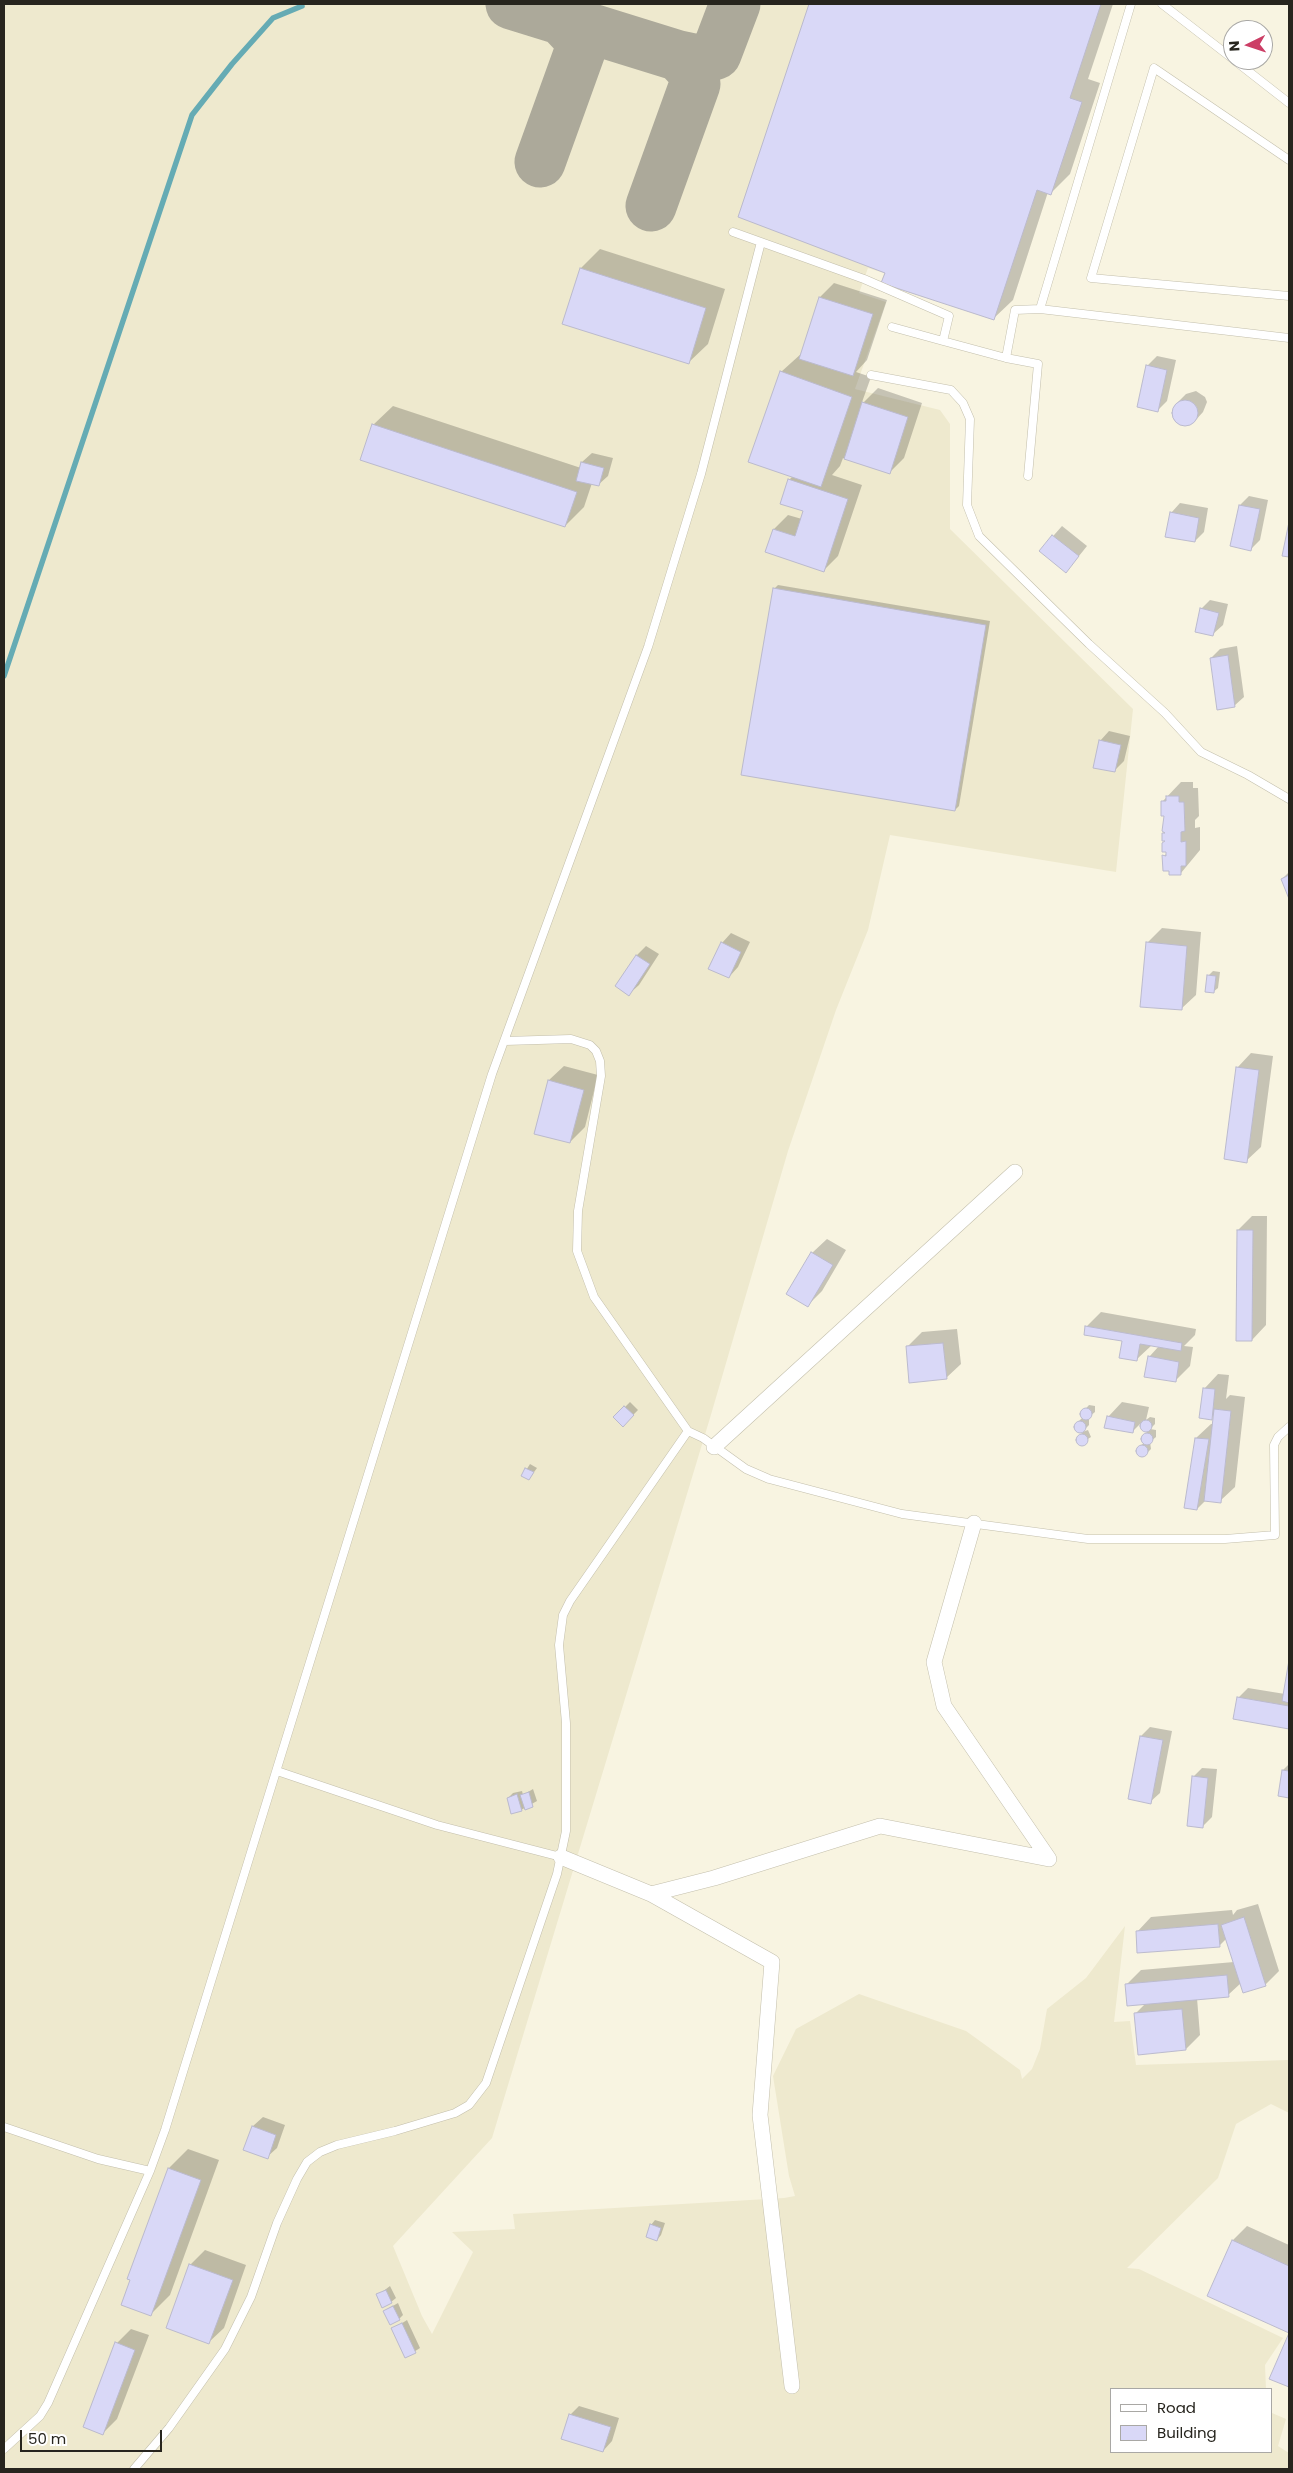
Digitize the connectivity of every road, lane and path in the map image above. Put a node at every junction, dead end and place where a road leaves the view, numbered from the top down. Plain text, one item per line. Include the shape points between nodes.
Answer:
1 (1131, 4) edge
2 (1162, 4) edge
3 (1223, 52) edge
4 (1246, 70) edge
5 (1289, 104) edge
6 (1289, 149) edge
7 (1286, 158) edge
8 (733, 232) dead end
9 (761, 242) junction
10 (1289, 296) edge
11 (1040, 309) junction
12 (892, 327) dead end
13 (1289, 338) edge
14 (943, 341) junction
15 (1006, 358) junction
16 (870, 375) dead end
17 (1028, 476) dead end
18 (1289, 799) edge
19 (505, 1041) junction
20 (1015, 1172) dead end
21 (1289, 1427) edge
22 (688, 1431) junction
23 (714, 1447) junction
24 (974, 1523) junction
25 (277, 1771) junction
26 (561, 1857) junction
27 (651, 1894) junction
28 (4, 2126) edge
29 (150, 2171) junction
30 (792, 2386) dead end
31 (4, 2449) edge
32 (134, 2469) edge

1 - 11 lane
2 - 3 lane
4 - 5 lane
6 - 7 lane
7 - 10 lane via 1154,68 1091,278
8 - 9 lane
9 - 14 lane via 864,279 949,316
9 - 19 lane via 701,474 648,647
11 - 13 lane
11 - 15 lane via 1015,310
12 - 14 lane
14 - 15 lane
15 - 17 lane via 1038,364
16 - 18 lane via 951,390 963,403 970,419 967,505 979,536 1089,644 1166,713 1201,752
19 - 22 lane via 571,1039 590,1045 596,1051 601,1076 578,1211 577,1251 594,1297
19 - 25 lane
20 - 23 street
21 - 24 lane via 1274,1445 1275,1534 1226,1539 1088,1539
22 - 23 lane
22 - 26 lane via 563,1615 559,1644 566,1723 567,1805
23 - 24 lane via 746,1469 769,1479 902,1514
24 - 27 street via 934,1662 944,1706 1049,1859 880,1826 714,1878
25 - 26 lane via 436,1825
25 - 29 lane
26 - 27 street
26 - 32 lane via 486,2083 479,2094 455,2113 337,2145 307,2162 277,2223 251,2297 228,2342 169,2428
27 - 30 street via 772,1962 760,2115
28 - 29 lane via 98,2159
29 - 31 lane via 48,2403 40,2416

